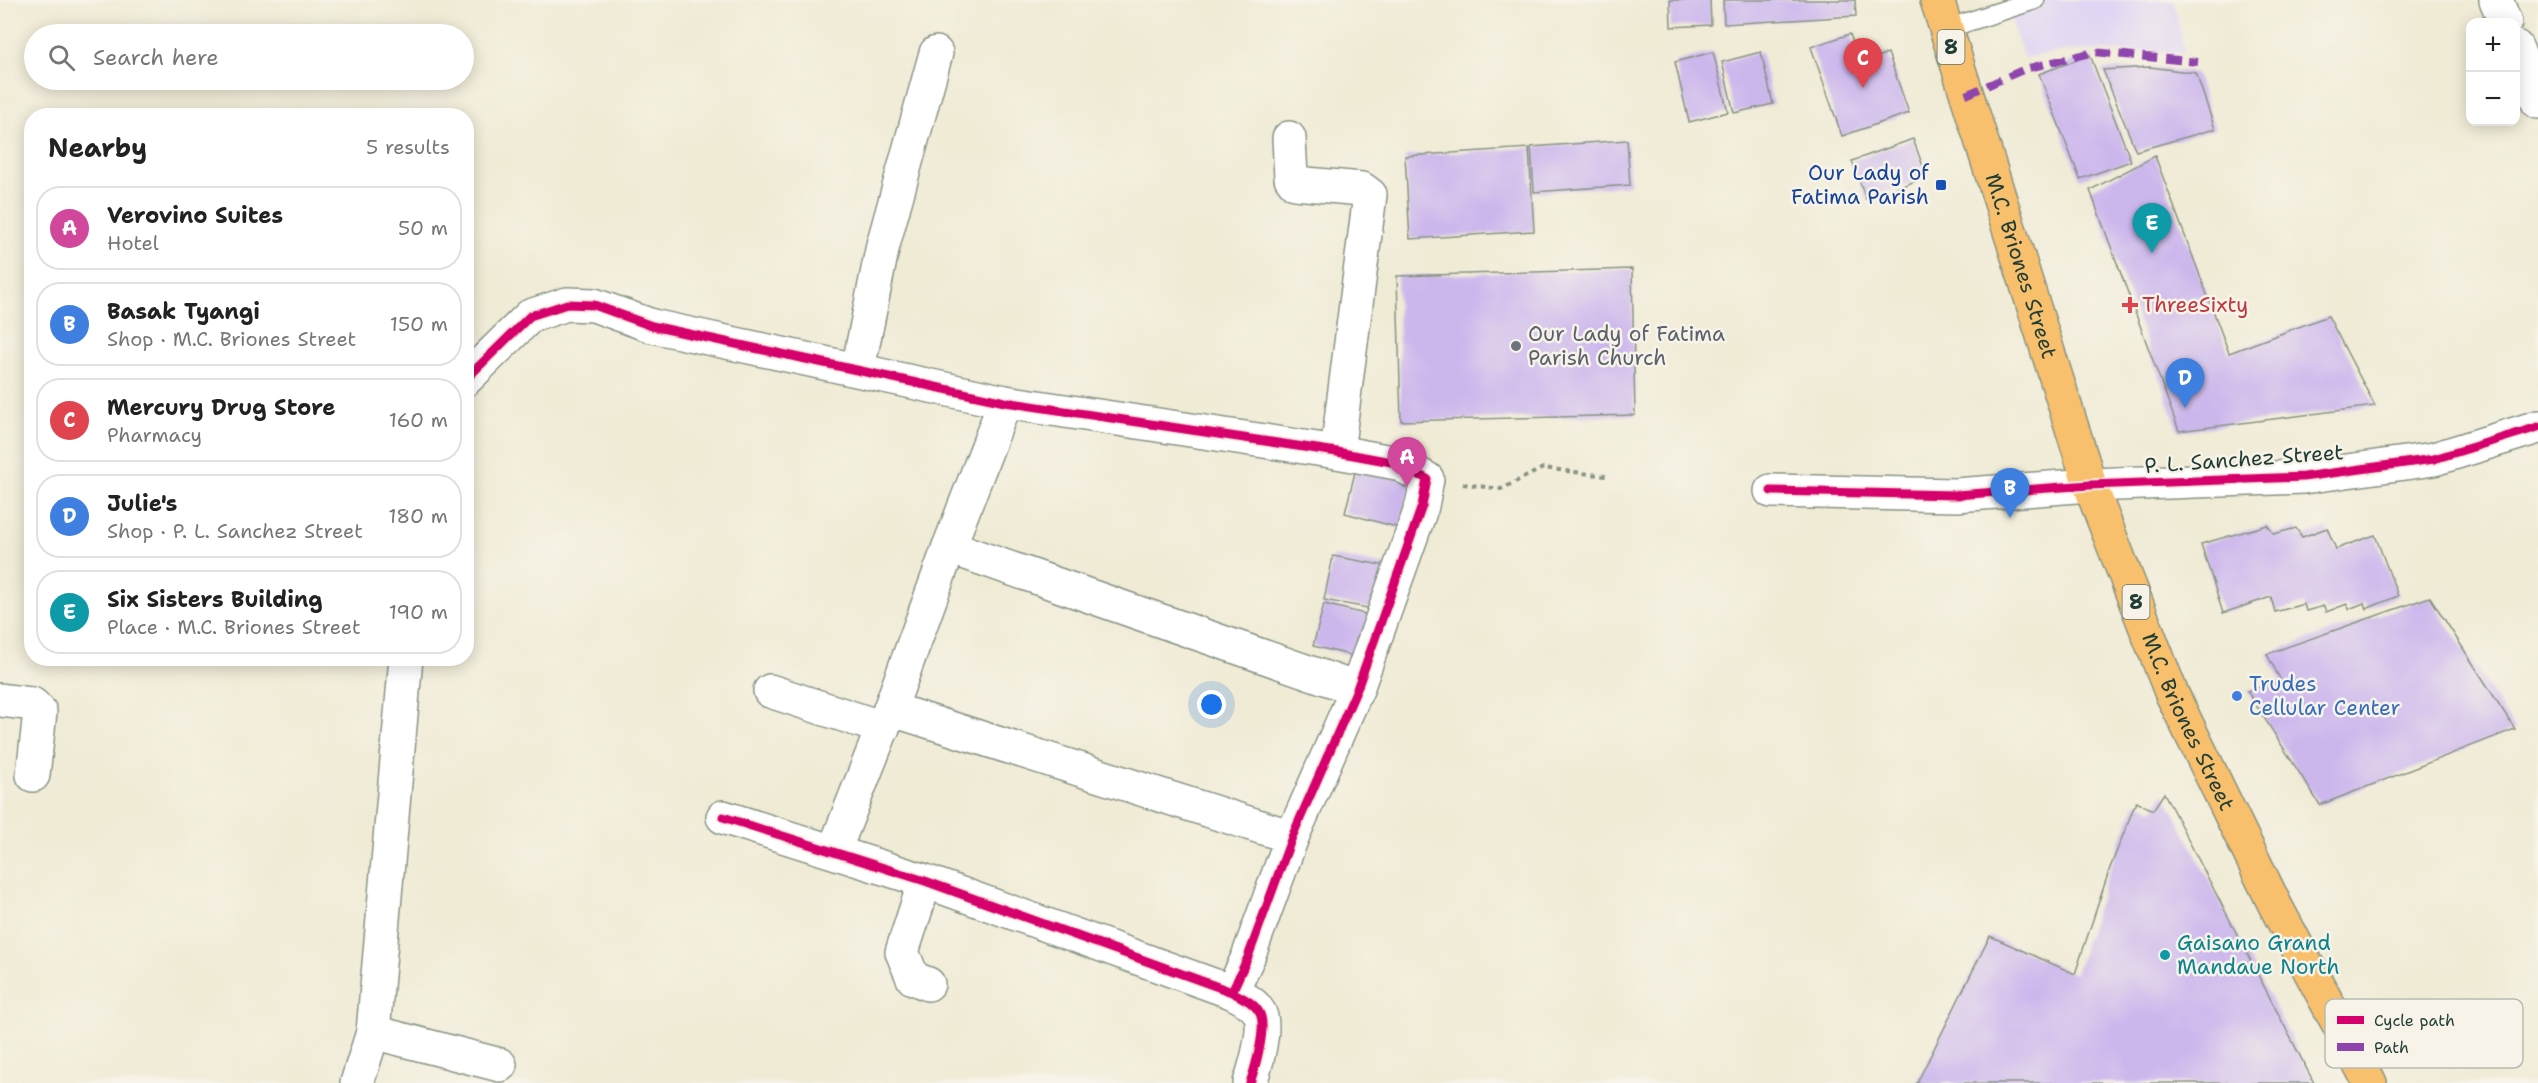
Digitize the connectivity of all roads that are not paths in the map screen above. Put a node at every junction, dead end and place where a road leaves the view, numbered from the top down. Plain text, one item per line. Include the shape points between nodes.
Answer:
1 (2035, 0) edge
2 (2496, 0) edge
3 (1942, 14) edge
4 (2503, 18) edge
5 (936, 53) dead end
6 (2520, 57) edge
7 (2538, 102) edge
8 (1289, 138) dead end
9 (858, 369) junction
10 (474, 371) edge
11 (1005, 402) junction
12 (2538, 428) edge
13 (1338, 452) junction
14 (2090, 485) junction
15 (1771, 491) dead end
16 (949, 547) junction
17 (405, 666) edge
18 (1357, 689) junction
19 (770, 691) dead end
20 (0, 700) edge
21 (887, 719) junction
22 (33, 775) dead end
23 (723, 817) dead end
24 (1292, 837) junction
25 (834, 851) junction
26 (925, 881) junction
27 (928, 984) dead end
28 (1232, 992) junction
29 (2325, 999) edge
30 (373, 1032) junction
31 (500, 1065) dead end
32 (2362, 1068) edge
33 (357, 1083) edge
34 (1250, 1083) edge
35 (2370, 1083) edge

1 - 3 lane
2 - 4 street
3 - 14 main road, M.C. Briones Street / 8
5 - 9 street via 883,245
6 - 7 street
8 - 13 street via 1291,178 1295,183 1362,189 1370,195
9 - 10 street via 652,326 594,305 567,304 530,316
9 - 11 street
11 - 13 street
11 - 16 street
12 - 14 street, P. L. Sanchez Street via 2434,459 2303,477
13 - 18 street via 1397,463 1427,479 1422,506
14 - 15 street, P. L. Sanchez Street via 1956,495
14 - 29 main road, M.C. Briones Street / 8 via 2171,692
16 - 18 street
16 - 21 street
17 - 30 street
18 - 24 street
19 - 21 street
20 - 22 street via 32,704 40,712
21 - 24 street
21 - 25 street
23 - 25 street
24 - 28 street
25 - 26 street
26 - 27 street via 902,952 913,978
26 - 28 street
28 - 34 street via 1250,1001 1261,1014 1263,1028
30 - 31 street
30 - 33 street
32 - 35 main road, M.C. Briones Street / 8

